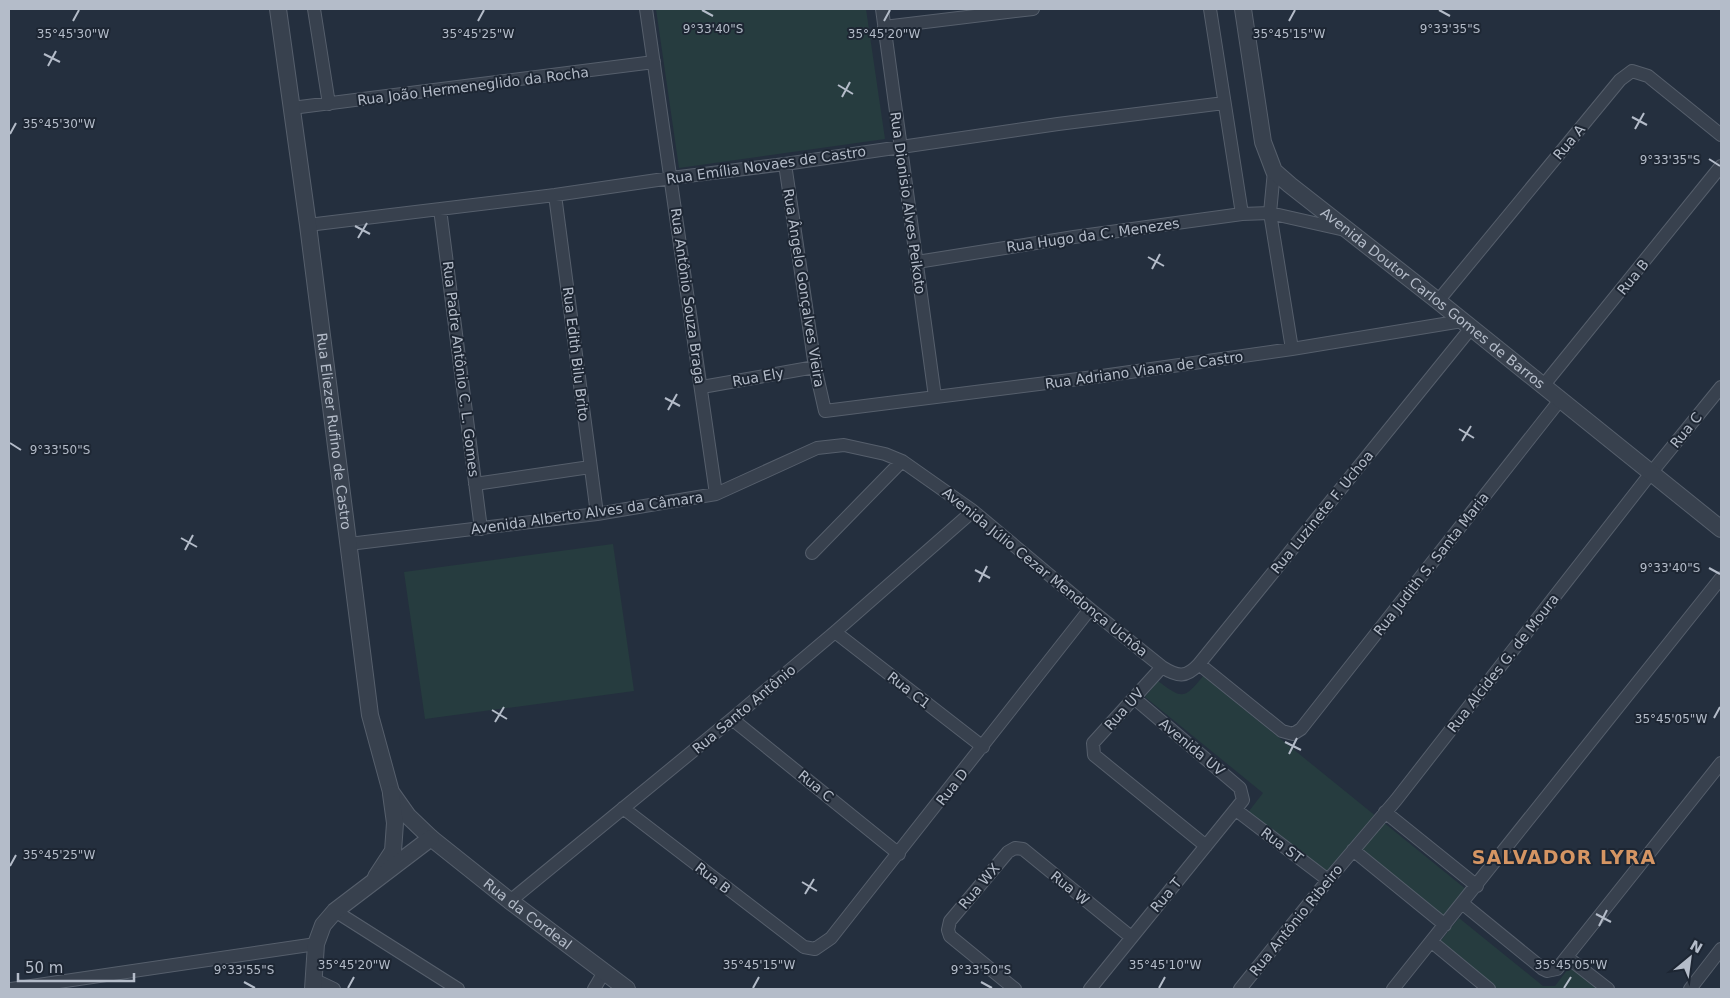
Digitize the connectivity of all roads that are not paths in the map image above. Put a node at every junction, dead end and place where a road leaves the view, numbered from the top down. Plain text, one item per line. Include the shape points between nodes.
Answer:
1 (278, 9) edge
2 (314, 9) edge
3 (646, 9) edge
4 (882, 9) edge
5 (1033, 9) edge
6 (1210, 9) edge
7 (1243, 9) edge
8 (884, 27) junction
9 (654, 62) junction
10 (1224, 103) junction
11 (329, 104) junction
12 (292, 108) junction
13 (1721, 135) edge
14 (900, 146) junction
15 (785, 164) junction
16 (1721, 166) edge
17 (1274, 171) junction
18 (671, 178) junction
19 (555, 195) junction
20 (440, 209) junction
21 (1270, 213) junction
22 (1242, 214) junction
23 (308, 224) junction
24 (1348, 230) junction
25 (917, 262) junction
26 (1438, 301) junction
27 (1466, 324) junction
28 (1292, 349) junction
29 (815, 366) junction
30 (1544, 386) junction
31 (702, 387) junction
32 (1721, 387) edge
33 (935, 397) junction
34 (1560, 400) junction
35 (825, 411) joint
36 (902, 461) junction
37 (590, 468) junction
38 (1651, 473) junction
39 (475, 484) junction
40 (716, 494) junction
41 (973, 510) junction
42 (597, 514) junction
43 (480, 529) junction
44 (1721, 529) edge
45 (349, 544) junction
46 (812, 553) dead end
47 (1721, 578) edge
48 (1090, 609) junction
49 (835, 632) junction
50 (1199, 664) junction
51 (1162, 667) junction
52 (1134, 698) junction
53 (732, 719) junction
54 (983, 747) junction
55 (1721, 763) edge
56 (391, 792) junction
57 (1239, 805) junction
58 (623, 808) junction
59 (1385, 812) junction
60 (431, 838) junction
61 (1206, 846) junction
62 (1353, 850) junction
63 (1008, 852) joint
64 (899, 854) junction
65 (1328, 880) junction
66 (372, 883) junction
67 (1477, 886) junction
68 (510, 901) junction
69 (1462, 904) junction
70 (335, 911) junction
71 (1445, 925) junction
72 (1131, 937) junction
73 (1432, 942) junction
74 (316, 944) junction
75 (804, 947) joint
76 (1721, 949) edge
77 (1567, 957) junction
78 (604, 972) junction
79 (313, 984) edge
80 (12, 989) edge
81 (334, 989) edge
82 (458, 989) edge
83 (594, 989) edge
84 (627, 989) edge
85 (1015, 989) edge
86 (1090, 989) edge
87 (1240, 989) edge
88 (1393, 989) edge
89 (1489, 989) edge
90 (1608, 989) edge
91 (1690, 989) edge

1 - 12 street, Rua Eliezer Rufino de Castro
2 - 11 street
3 - 9 street, Rua Antônio Souza Braga
4 - 8 street, Rua Dionisio Alves Peikoto
5 - 8 street
6 - 10 street
7 - 17 street via 1263,142
8 - 14 street, Rua Dionisio Alves Peikoto
9 - 11 street, Rua João Hermeneglido da Rocha
9 - 18 street, Rua Antônio Souza Braga
10 - 14 street, Rua Emília Novaes de Castro
10 - 22 street
11 - 12 street, Rua João Hermeneglido da Rocha
12 - 23 street, Rua Eliezer Rufino de Castro
13 - 26 street, Rua A via 1648,76 1632,71 1620,80
14 - 15 street, Rua Emília Novaes de Castro
14 - 25 street, Rua Dionisio Alves Peikoto
15 - 18 street, Rua Emília Novaes de Castro
15 - 29 street, Rua Ângelo Gonçalves Vieira
16 - 30 street, Rua B
17 - 21 street
17 - 24 street, Avenida Doutor Carlos Gomes de Barros
18 - 19 street, Rua Emília Novaes de Castro
18 - 31 street, Rua Antônio Souza Braga
19 - 20 street, Rua Emília Novaes de Castro
19 - 37 street, Rua Edith Bilu Brito
20 - 23 street, Rua Emília Novaes de Castro
20 - 39 street, Rua Padre Antônio C. L. Gomes
21 - 22 street, Rua Hugo da C. Menezes
21 - 24 street, Rua Hugo da C. Menezes
21 - 28 street
22 - 25 street, Rua Hugo da C. Menezes
23 - 45 street, Rua Eliezer Rufino de Castro
24 - 26 street, Avenida Doutor Carlos Gomes de Barros
25 - 33 street, Rua Dionisio Alves Peikoto
26 - 27 street, Avenida Doutor Carlos Gomes de Barros
27 - 28 street, Rua Adriano Viana de Castro
27 - 30 street, Avenida Doutor Carlos Gomes de Barros
27 - 50 street, Rua Luzinete F. Uchoa
28 - 33 street, Rua Adriano Viana de Castro
29 - 31 street, Rua Ely
29 - 35 street, Rua Ângelo Gonçalves Vieira
30 - 34 street, Avenida Doutor Carlos Gomes de Barros
31 - 40 street, Rua Antônio Souza Braga
32 - 38 street, Rua C
33 - 35 street, Rua Adriano Viana de Castro
34 - 38 street, Avenida Doutor Carlos Gomes de Barros
34 - 50 street, Rua Judith S. Santa Maria via 1302,729 1293,734 1282,731
36 - 40 street, Avenida Alberto Alves da Câmara via 844,445 817,448
36 - 41 street, Avenida Júlio Cezar Mendonça Uchôa
36 - 46 street
37 - 39 street
37 - 42 street, Rua Edith Bilu Brito
38 - 44 street, Avenida Doutor Carlos Gomes de Barros
38 - 59 street, Rua Alcides G. de Moura
39 - 43 street, Rua Padre Antônio C. L. Gomes
40 - 42 street, Avenida Alberto Alves da Câmara
41 - 48 street, Avenida Júlio Cezar Mendonça Uchôa
41 - 49 street, Rua Santo Antônio
42 - 43 street, Avenida Alberto Alves da Câmara
43 - 45 street, Avenida Alberto Alves da Câmara
45 - 56 street, Rua Eliezer Rufino de Castro via 370,715
47 - 67 street
48 - 51 street, Avenida Júlio Cezar Mendonça Uchôa
48 - 54 street, Rua D
49 - 53 street, Rua Santo Antônio
49 - 54 street, Rua C1
50 - 51 street, Rua Luzinete F. Uchoa via 1185,674 1173,674
51 - 52 street, Rua UV
52 - 57 street, Avenida UV via 1240,788
52 - 61 street, Rua UV via 1093,743 1094,755
53 - 58 street, Rua Santo Antônio
53 - 64 street, Rua C
54 - 64 street, Rua D
55 - 77 street
56 - 60 street, Rua Eliezer Rufino de Castro via 408,816
56 - 66 street via 395,823 393,851
57 - 61 street, Rua T
57 - 65 street, Rua ST
58 - 68 street, Rua Santo Antônio
58 - 75 street, Rua B
59 - 62 street, Rua Alcides G. de Moura
59 - 67 street
60 - 66 street
60 - 68 street, Rua da Cordeal
61 - 72 street, Rua T
62 - 65 street, Rua Antônio Ribeiro
62 - 71 street
63 - 72 street, Rua W via 1015,848 1023,849
63 - 85 street, Rua WX via 950,921 948,930 950,936
64 - 75 street, Rua D via 831,938 815,949
65 - 87 street, Rua Antônio Ribeiro
66 - 70 street
67 - 69 street
68 - 78 street, Rua da Cordeal
69 - 71 street
69 - 77 street via 1543,969 1557,969
70 - 74 street via 323,924
70 - 82 street
71 - 73 street
72 - 86 street, Rua T
73 - 88 street
73 - 89 street
74 - 79 street
74 - 80 street
76 - 91 street
77 - 90 street
78 - 83 street
78 - 84 street, Rua da Cordeal
79 - 81 street

